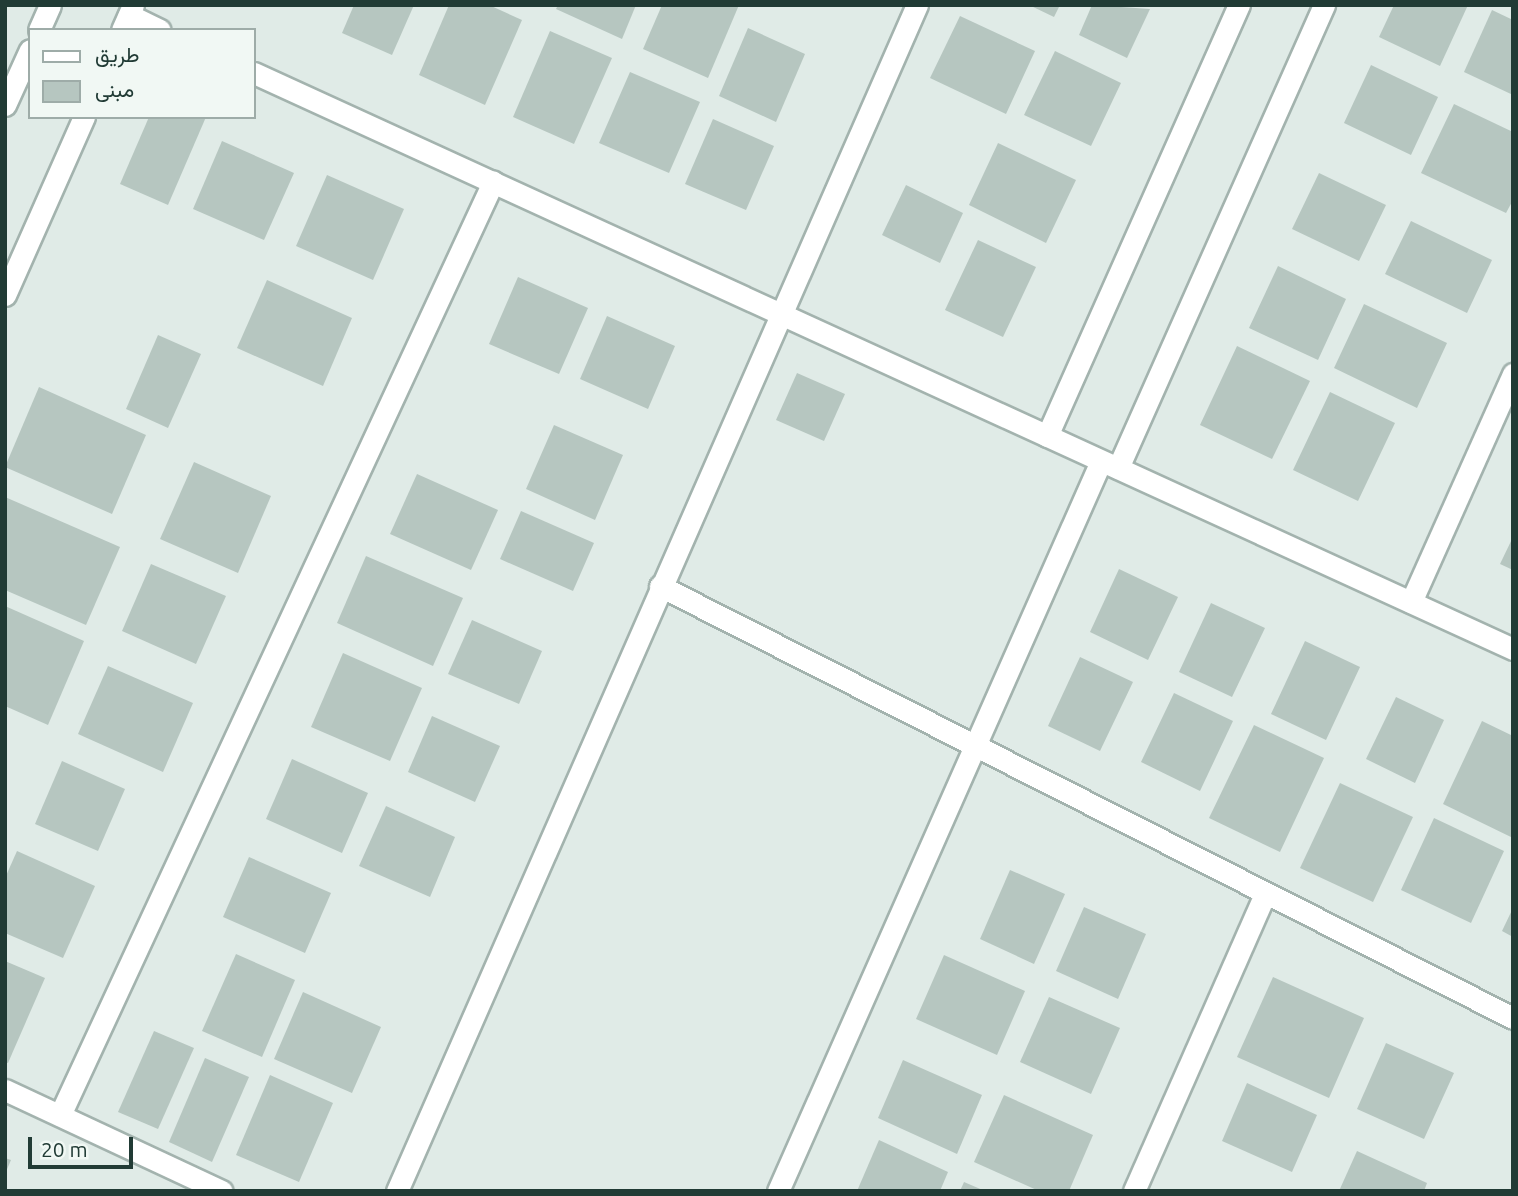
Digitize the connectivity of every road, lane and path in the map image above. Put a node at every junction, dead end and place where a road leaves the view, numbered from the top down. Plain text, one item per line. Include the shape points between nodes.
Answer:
1 (50, 5) edge
2 (916, 5) edge
3 (1239, 5) edge
4 (1324, 5) edge
5 (128, 17) edge
6 (40, 28) edge
7 (155, 28) edge
8 (28, 54) edge
9 (256, 74) edge
10 (5, 105) edge
11 (83, 119) edge
12 (493, 182) junction
13 (5, 295) edge
14 (778, 313) junction
15 (1513, 374) edge
16 (1047, 436) junction
17 (1110, 465) junction
18 (660, 586) junction
19 (1411, 602) junction
20 (1513, 649) edge
21 (974, 748) junction
22 (1265, 894) junction
23 (1513, 1018) edge
24 (5, 1090) edge
25 (60, 1115) junction
26 (222, 1191) edge
27 (397, 1191) edge
28 (778, 1191) edge
29 (1134, 1191) edge

1 - 6 street
2 - 14 street
3 - 16 street
4 - 17 street
5 - 7 street
8 - 10 street
9 - 12 street
11 - 13 street
12 - 14 street
12 - 25 street
14 - 16 street
14 - 18 street
15 - 19 street
16 - 17 street
17 - 19 street
17 - 21 street
18 - 21 street
18 - 27 street
19 - 20 street
21 - 22 street
21 - 28 street
22 - 23 street
22 - 29 street
24 - 25 street
25 - 26 street

